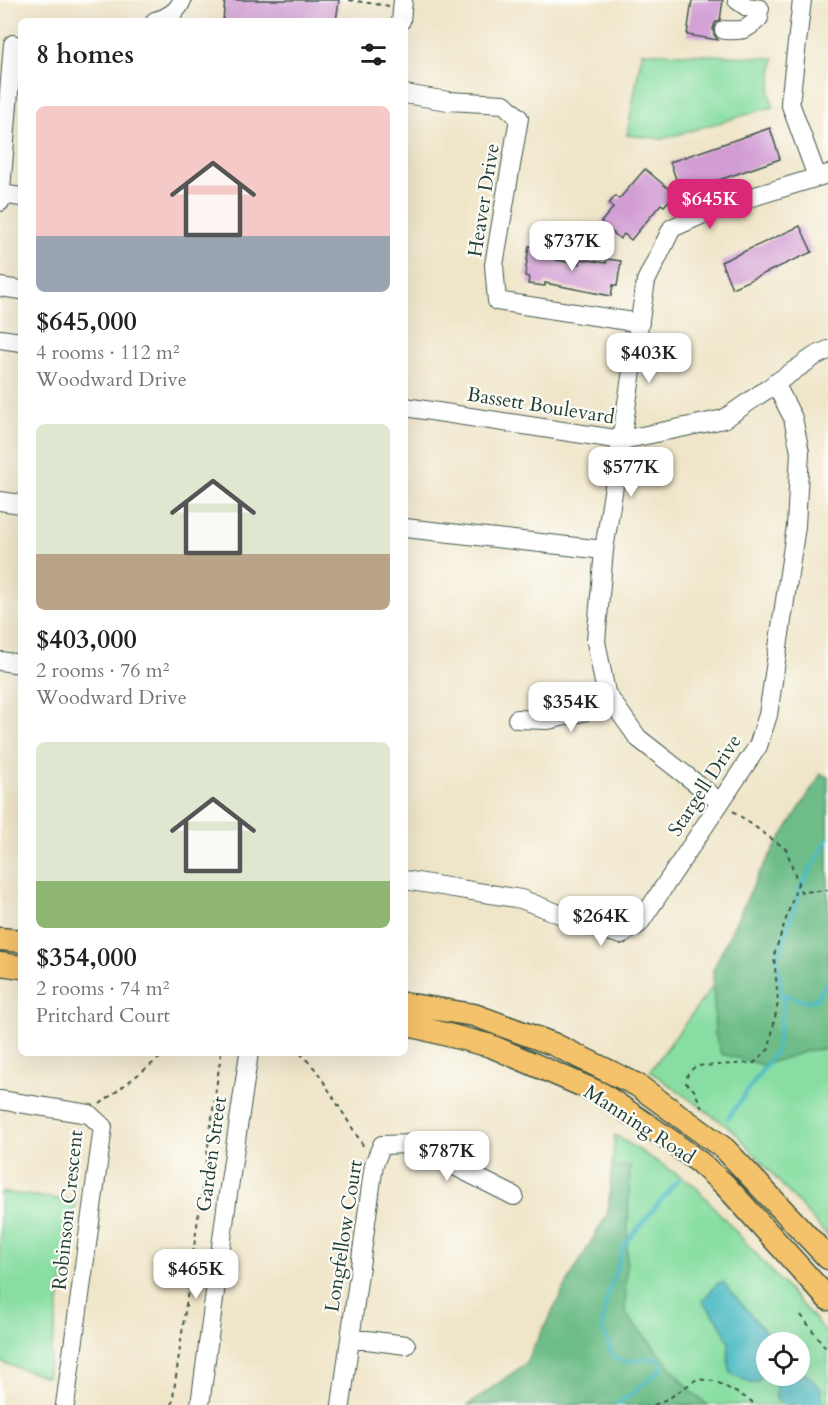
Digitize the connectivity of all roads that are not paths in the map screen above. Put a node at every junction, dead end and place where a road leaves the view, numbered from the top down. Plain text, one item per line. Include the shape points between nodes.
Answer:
1 (182, 0) edge
2 (737, 0) edge
3 (802, 0) edge
4 (167, 18) edge
5 (724, 30) dead end
6 (11, 43) edge
7 (408, 94) edge
8 (823, 176) edge
9 (18, 197) edge
10 (0, 198) edge
11 (0, 287) edge
12 (18, 290) edge
13 (640, 323) junction
14 (0, 339) edge
15 (18, 342) edge
16 (828, 350) edge
17 (775, 383) junction
18 (408, 407) edge
19 (622, 440) junction
20 (0, 501) edge
21 (18, 504) edge
22 (408, 528) edge
23 (604, 550) junction
24 (0, 661) edge
25 (18, 664) edge
26 (606, 693) junction
27 (517, 719) dead end
28 (720, 802) junction
29 (408, 880) edge
30 (0, 939) edge
31 (18, 941) edge
32 (0, 964) edge
33 (18, 967) edge
34 (408, 1004) edge
35 (408, 1025) edge
36 (249, 1056) edge
37 (0, 1101) edge
38 (514, 1196) dead end
39 (828, 1258) edge
40 (828, 1299) edge
41 (351, 1338) junction
42 (406, 1345) dead end
43 (65, 1405) edge
44 (200, 1405) edge
45 (341, 1405) edge

1 - 4 street
2 - 5 street via 760,14 742,31
3 - 8 street via 790,104
6 - 10 street
7 - 13 street, Heaver Drive via 504,104 519,118 494,265 497,301
8 - 13 street via 720,207 672,228 646,281
9 - 10 street
11 - 12 street
13 - 19 street
14 - 15 street
16 - 17 street, Bassett Boulevard
17 - 19 street, Bassett Boulevard via 724,419
17 - 28 street, Stargell Drive via 793,418 800,452 796,526 768,715 758,746
18 - 19 street, Bassett Boulevard
19 - 23 street
20 - 21 street
22 - 23 street
23 - 26 street via 596,641
24 - 25 street
26 - 27 street via 583,712 548,720
26 - 28 street via 638,738
28 - 29 street, Stargell Drive via 639,924 621,934 521,899
30 - 31 main road
32 - 33 main road
34 - 39 main road, Manning Road via 474,1015 553,1044 637,1085 725,1149
35 - 40 main road, Manning Road via 491,1046 602,1094 716,1177
36 - 44 street, Garden Street
37 - 43 street, Robinson Crescent via 89,1114 103,1127
38 - 41 street, Longfellow Court via 411,1144 382,1145 374,1164
41 - 42 street
41 - 45 street, Longfellow Court

